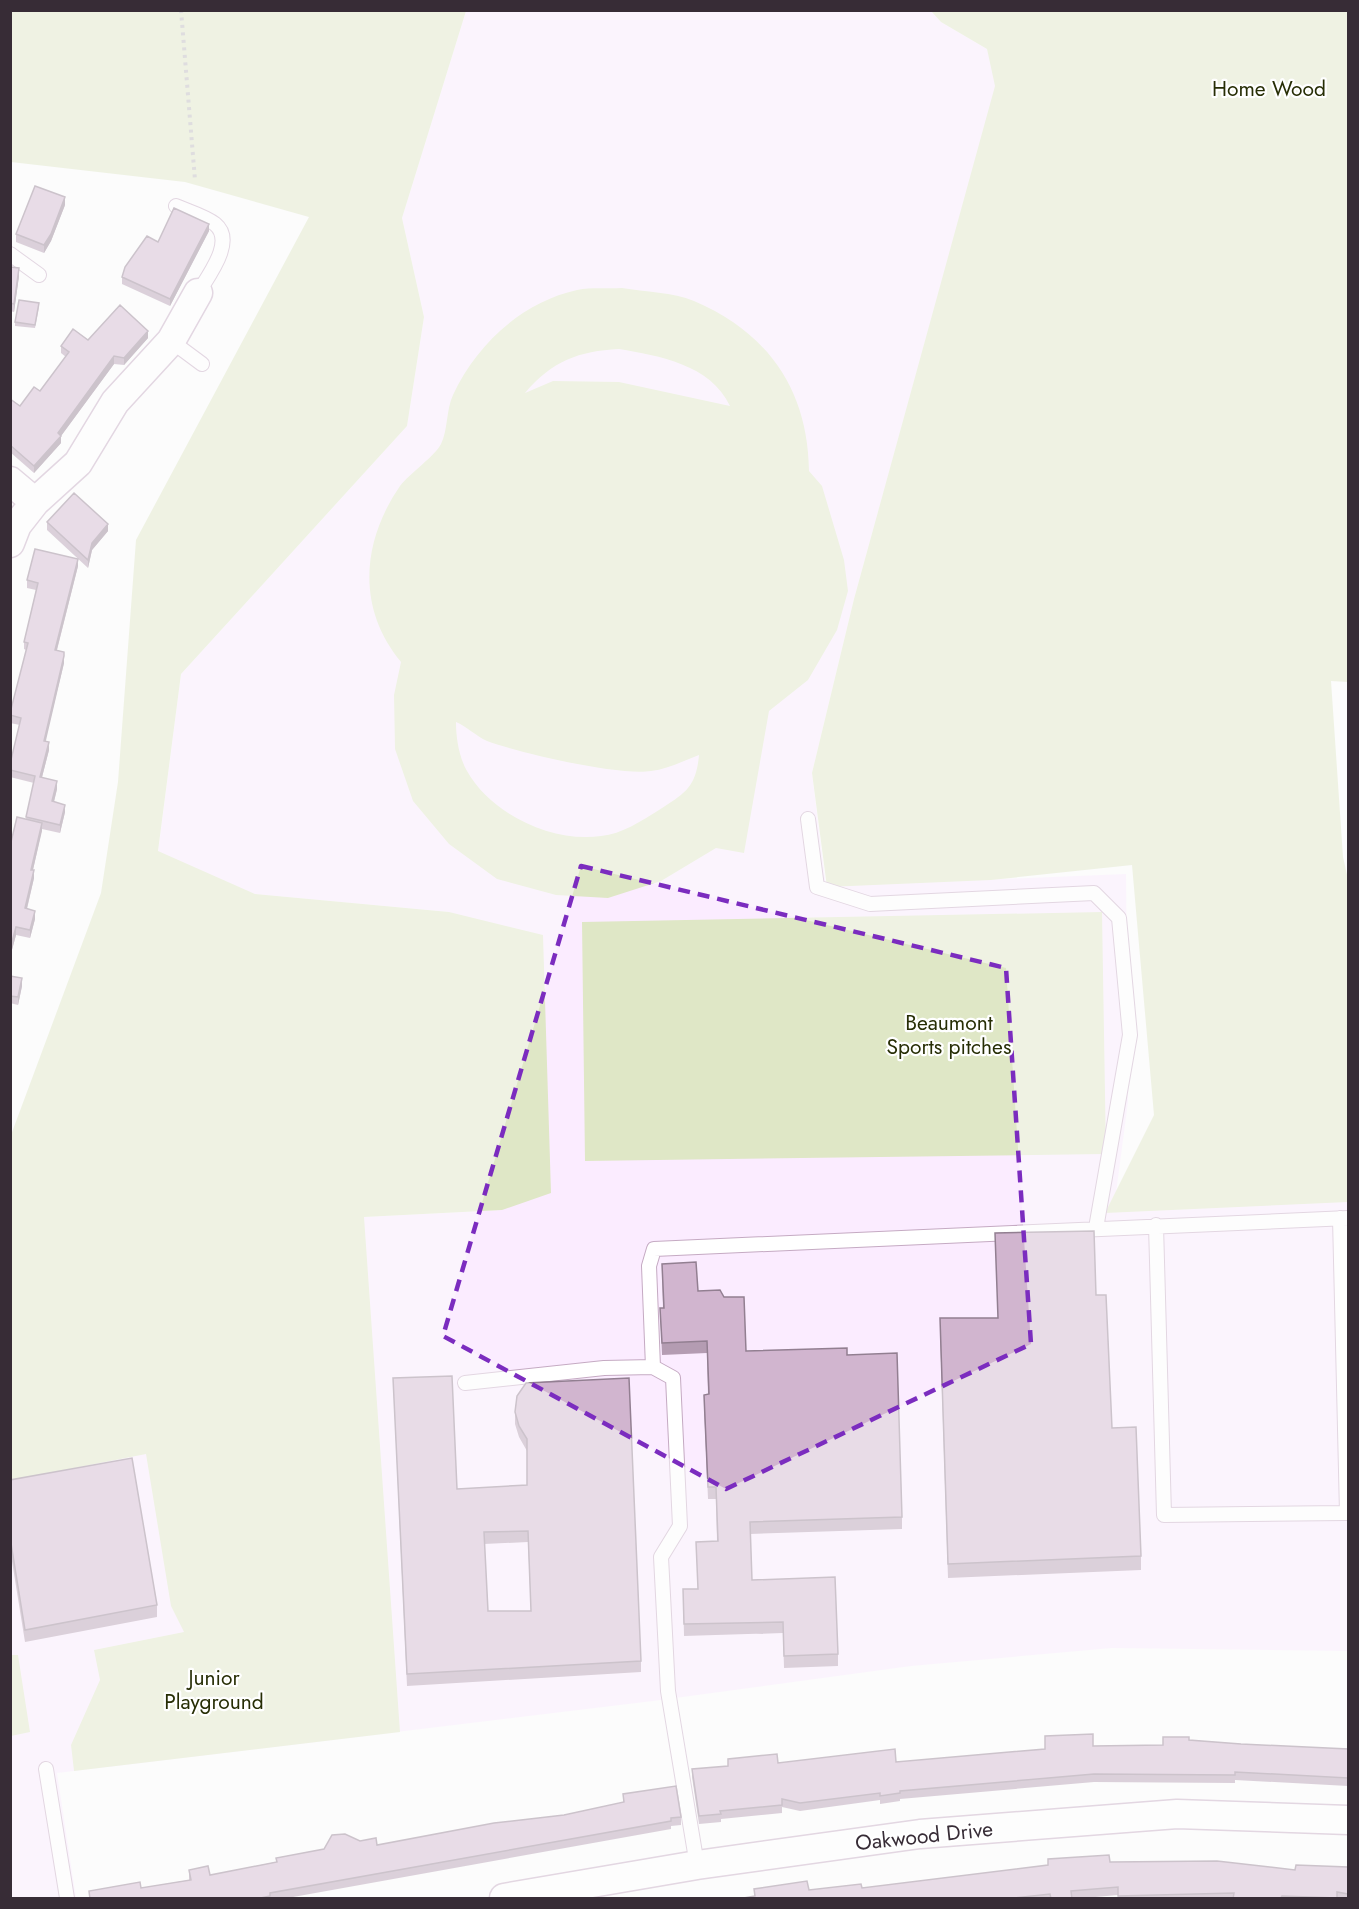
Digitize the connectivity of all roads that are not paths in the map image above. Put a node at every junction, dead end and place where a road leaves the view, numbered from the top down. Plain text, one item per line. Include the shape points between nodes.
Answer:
1 (176, 206) edge
2 (10, 254) edge
3 (39, 275) dead end
4 (198, 293) joint
5 (171, 341) junction
6 (202, 364) dead end
7 (10, 481) edge
8 (35, 502) junction
9 (10, 543) edge
10 (808, 819) dead end
11 (1345, 1218) edge
12 (1156, 1225) junction
13 (1096, 1228) junction
14 (653, 1368) junction
15 (465, 1383) dead end
16 (46, 1769) dead end
17 (1348, 1820) edge
18 (697, 1865) junction
19 (67, 1899) edge
20 (504, 1899) edge

1 - 4 lane via 215,224 221,232 223,248
2 - 3 lane
4 - 5 street
5 - 6 lane
5 - 8 street via 115,402 78,464
7 - 8 street
8 - 9 street via 17,525
10 - 13 lane via 817,887 828,891 870,904 1094,892 1119,918 1130,1035
11 - 12 lane
11 - 12 lane via 1347,1513 1164,1515
12 - 13 lane
13 - 14 lane via 654,1249 649,1266
14 - 15 lane via 604,1368
14 - 18 lane via 673,1378 680,1526 661,1557 668,1691
16 - 19 lane
17 - 18 street, Oakwood Drive via 1177,1814 920,1834
18 - 20 street, Oakwood Drive

